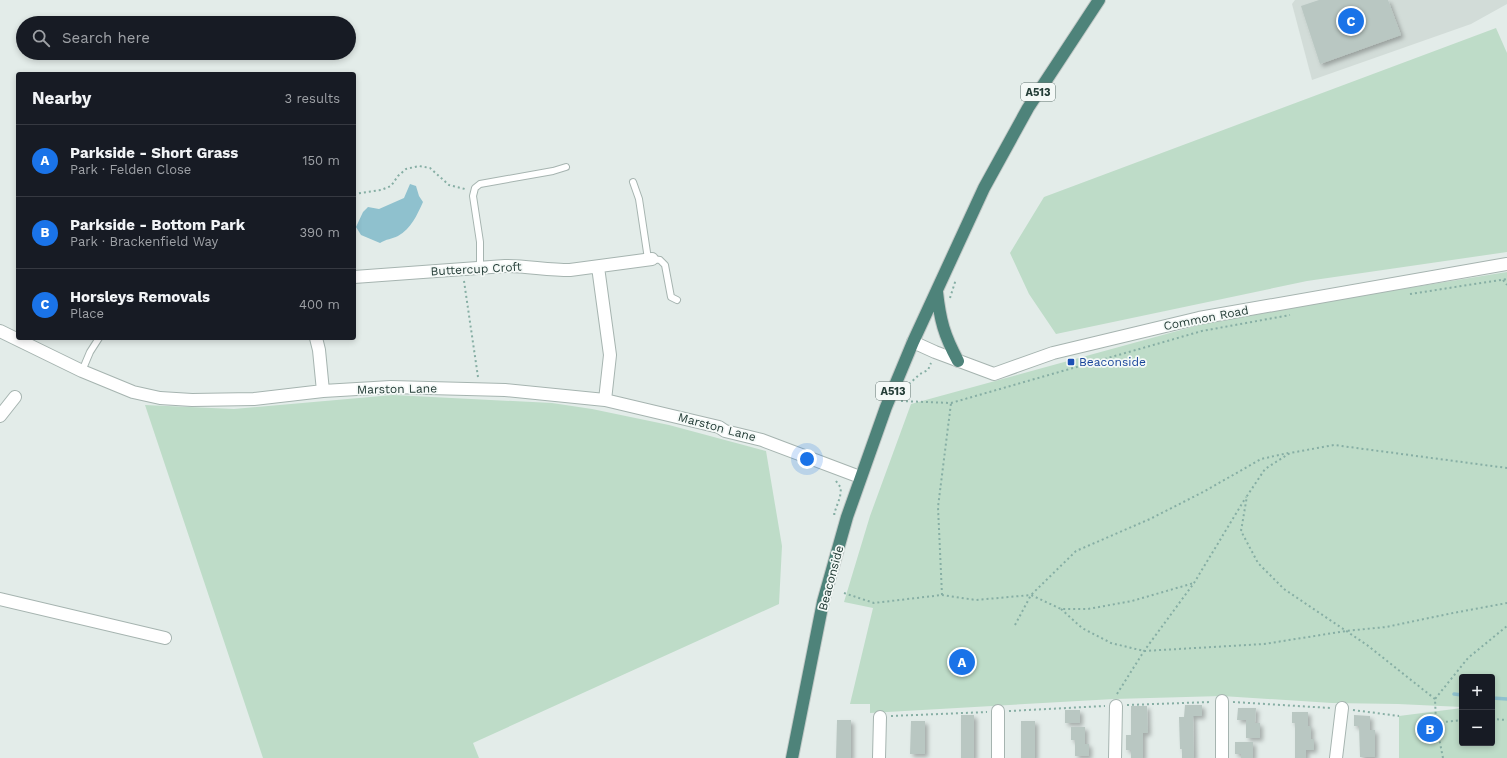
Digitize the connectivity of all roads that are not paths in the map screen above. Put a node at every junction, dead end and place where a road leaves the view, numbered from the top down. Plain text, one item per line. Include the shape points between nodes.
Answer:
1 (1099, 0) edge
2 (566, 167) dead end
3 (633, 182) dead end
4 (650, 259) junction
5 (1507, 264) edge
6 (598, 267) junction
7 (480, 268) junction
8 (356, 277) edge
9 (937, 291) junction
10 (677, 300) dead end
11 (0, 331) edge
12 (16, 339) edge
13 (19, 340) edge
14 (98, 340) edge
15 (316, 340) edge
16 (913, 342) junction
17 (958, 360) junction
18 (82, 370) junction
19 (324, 391) junction
20 (15, 397) dead end
21 (605, 400) junction
22 (0, 416) edge
23 (860, 477) junction
24 (0, 599) edge
25 (165, 638) dead end
26 (1222, 701) road end
27 (1115, 702) road end
28 (1342, 708) road end
29 (998, 711) road end
30 (880, 717) road end
31 (792, 758) edge
32 (879, 758) edge
33 (998, 758) edge
34 (1114, 758) edge
35 (1222, 758) edge
36 (1336, 758) edge

1 - 9 highway, Beaconside / A513 via 1028,108 984,188
2 - 7 lane via 480,184 474,188
3 - 4 lane via 639,199
4 - 6 street, Buttercup Croft
4 - 10 lane via 660,260 665,265 671,297
5 - 17 street, Common Road via 1199,318 1053,353 994,374
6 - 7 street, Buttercup Croft via 556,270 521,266
6 - 21 street via 610,356
7 - 8 street, Buttercup Croft
9 - 16 highway, Beaconside / A513
9 - 17 highway via 939,316
11 - 12 street, Marston Lane
13 - 18 street, Marston Lane
14 - 18 lane
15 - 19 street
16 - 17 street, Common Road
16 - 23 highway, Beaconside / A513
18 - 19 street, Marston Lane via 133,392 160,398 254,398
19 - 21 street, Marston Lane via 391,387 478,389
20 - 22 street
21 - 23 street, Marston Lane via 719,427 725,431 762,440
23 - 31 highway, Beaconside / A513 via 824,602
24 - 25 street
26 - 35 street
27 - 34 street
28 - 36 street
29 - 33 street
30 - 32 street

